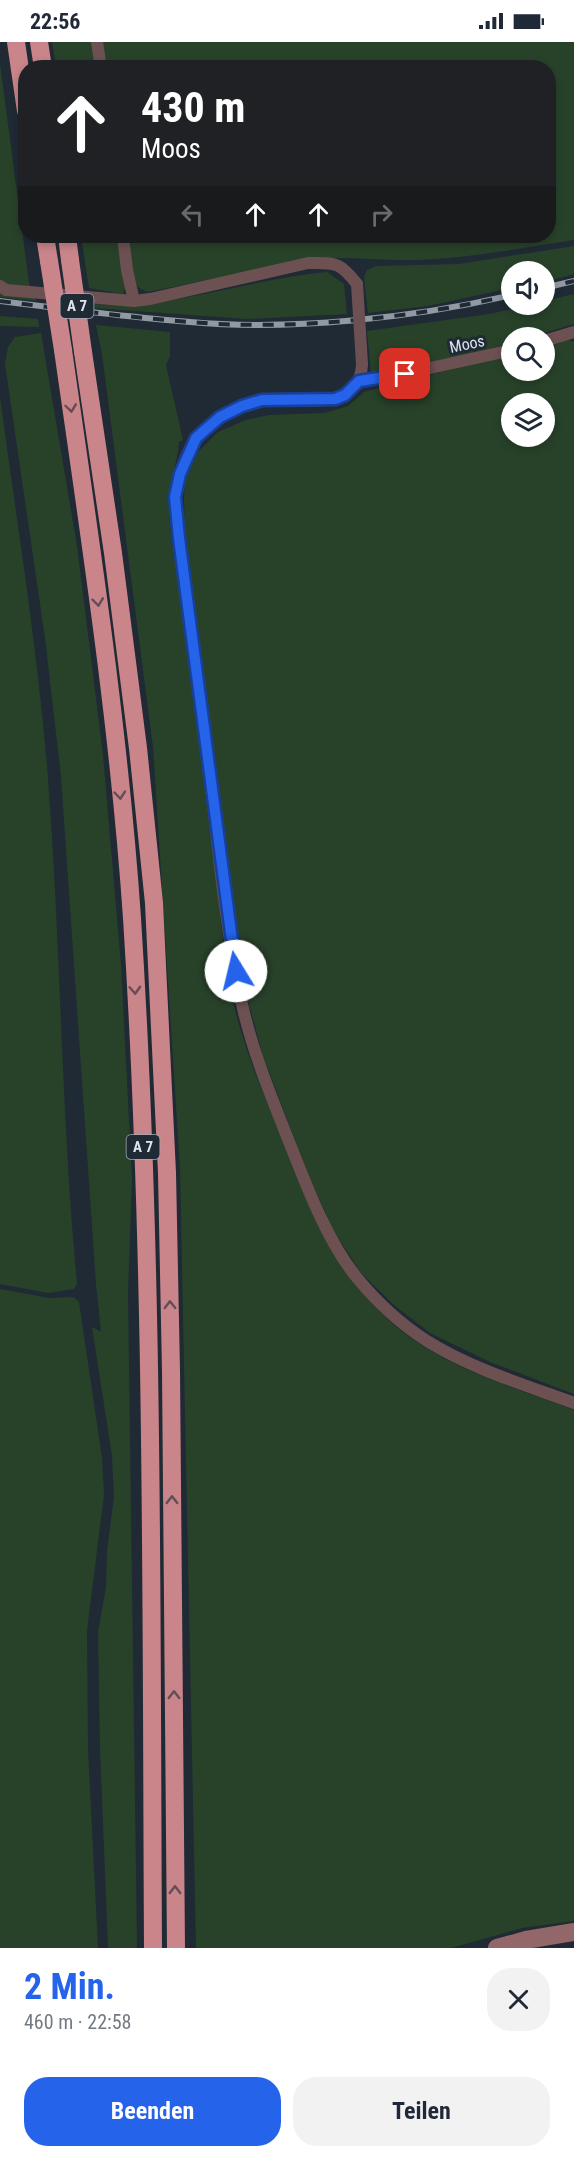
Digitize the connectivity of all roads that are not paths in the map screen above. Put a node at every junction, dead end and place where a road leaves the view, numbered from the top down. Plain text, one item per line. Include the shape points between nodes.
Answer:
1 (16, 42) edge
2 (39, 42) edge
3 (97, 42) edge
4 (19, 60) edge
5 (42, 60) edge
6 (99, 60) edge
7 (46, 243) edge
8 (68, 243) edge
9 (124, 243) edge
10 (0, 286) edge
11 (134, 301) junction
12 (574, 332) edge
13 (555, 337) edge
14 (501, 352) edge
15 (359, 381) junction
16 (574, 1403) edge
17 (574, 1932) edge
18 (153, 1948) edge
19 (176, 1948) edge
20 (497, 1948) edge

1 - 4 highway
2 - 5 highway
3 - 6 street
7 -> 18 highway, A 7, bridge via 91,549 131,915 145,1175
19 -> 8 highway, A 7, bridge via 167,1173 154,903 117,587
9 - 11 street
10 - 11 street via 6,290
11 - 15 street, bridge via 308,263 334,263 357,284 362,364
12 - 13 street
14 - 15 street, Moos
15 - 16 street via 335,399 262,400 220,417 196,438 180,474 175,497 232,954 257,1058 304,1181 356,1277 425,1340 486,1370
17 - 20 street

